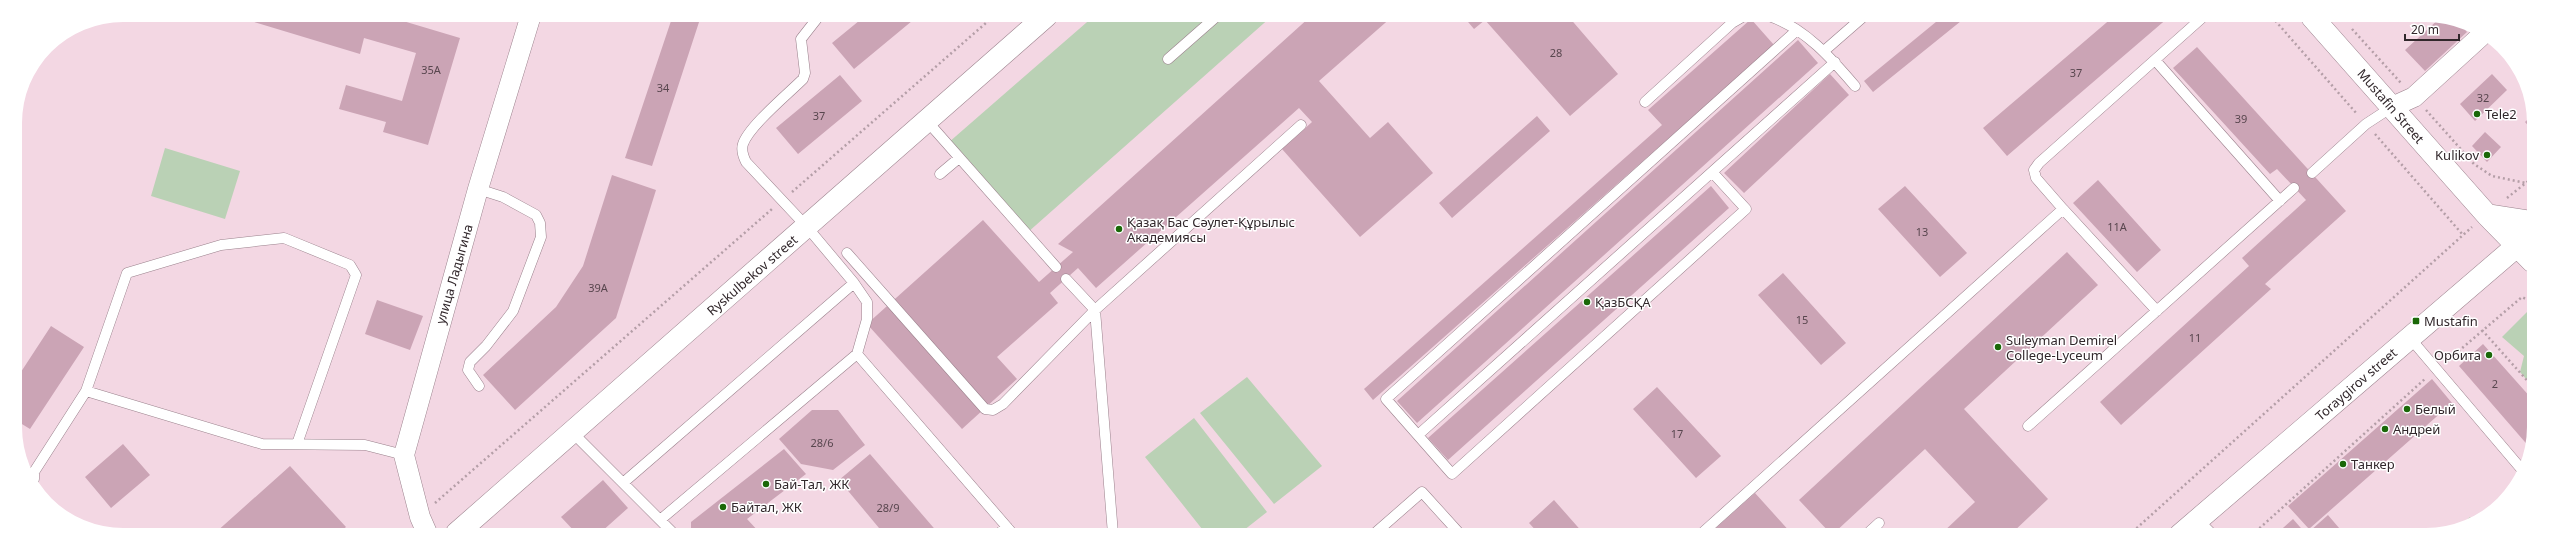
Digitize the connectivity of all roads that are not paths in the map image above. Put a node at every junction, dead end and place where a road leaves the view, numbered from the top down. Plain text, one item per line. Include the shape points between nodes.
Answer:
1 (529, 22) edge
2 (814, 22) edge
3 (1039, 22) edge
4 (1210, 22) edge
5 (1734, 22) edge
6 (1780, 22) edge
7 (1856, 22) edge
8 (2197, 22) edge
9 (2316, 22) edge
10 (1796, 31) junction
11 (2479, 37) edge
12 (1824, 51) junction
13 (1168, 59) dead end
14 (2155, 60) junction
15 (1834, 62) junction
16 (1855, 86) dead end
17 (1645, 102) dead end
18 (2392, 107) junction
19 (926, 121) junction
20 (1301, 125) dead end
21 (959, 158) junction
22 (1713, 173) junction
23 (2312, 173) dead end
24 (940, 174) dead end
25 (2294, 188) dead end
26 (478, 189) junction
27 (2280, 201) junction
28 (2064, 209) junction
29 (2487, 215) junction
30 (2527, 221) edge
31 (807, 227) junction
32 (2524, 239) edge
33 (847, 252) dead end
34 (1056, 268) dead end
35 (1066, 279) dead end
36 (854, 283) junction
37 (1095, 310) junction
38 (2157, 311) junction
39 (2410, 338) junction
40 (857, 354) junction
41 (479, 386) dead end
42 (86, 391) junction
43 (2028, 426) dead end
44 (573, 433) junction
45 (1418, 435) junction
46 (297, 444) junction
47 (404, 455) junction
48 (2520, 463) edge
49 (34, 473) edge
50 (623, 483) junction
51 (660, 520) junction
52 (2198, 520) junction
53 (1880, 523) dead end
54 (423, 525) edge
55 (463, 528) edge
56 (668, 528) edge
57 (1008, 528) edge
58 (1113, 528) edge
59 (1381, 528) edge
60 (1455, 528) edge
61 (1708, 528) edge
62 (1874, 528) edge
63 (2188, 528) edge
64 (2206, 528) edge

1 - 26 street, улица Ладыгина
2 - 31 lane via 801,39 805,73 803,79 754,127 743,143 742,155
3 - 19 street, Ryskulbekov street
4 - 13 lane
5 - 17 lane
6 - 10 lane
7 - 12 lane
8 - 14 lane
9 - 18 street, Mustafin Street
10 - 12 lane
10 - 45 lane via 1386,398
11 - 18 street via 2414,97
12 - 15 lane
14 - 27 lane
14 - 28 lane via 2034,170 2036,178
15 - 16 lane
15 - 22 lane
18 - 23 lane via 2366,124
18 - 29 street, Mustafin Street
19 - 21 lane via 948,142
19 - 31 street, Ryskulbekov street
20 - 37 lane
21 - 24 lane
21 - 34 lane
22 - 45 lane
22 - 45 lane via 1746,209 1452,474
25 - 27 lane
26 - 41 lane via 503,197 536,214 541,236 514,311 470,362 468,370
26 - 47 street, улица Ладыгина
27 - 38 lane
28 - 38 lane
28 - 61 lane
29 - 30 street
29 - 32 street, Mustafin Street
31 - 36 lane
31 - 44 street, Ryskulbekov street
32 - 39 street, Toraygirov street
33 - 37 lane via 984,408 993,410 1003,404
35 - 37 lane
36 - 40 lane via 867,302 867,319
36 - 50 lane
37 - 58 lane
38 - 43 lane
39 - 48 lane
39 - 52 street, Toraygirov street
40 - 51 lane
40 - 57 lane
42 - 46 lane via 262,444
42 - 46 lane via 127,273 221,245 284,238 350,265 356,275
42 - 49 lane
44 - 50 lane
44 - 55 street, Ryskulbekov street
46 - 47 lane via 365,445
47 - 54 street
50 - 51 lane
51 - 56 lane
52 - 63 street, Toraygirov street
52 - 64 lane
53 - 62 lane
59 - 60 lane via 1422,492

